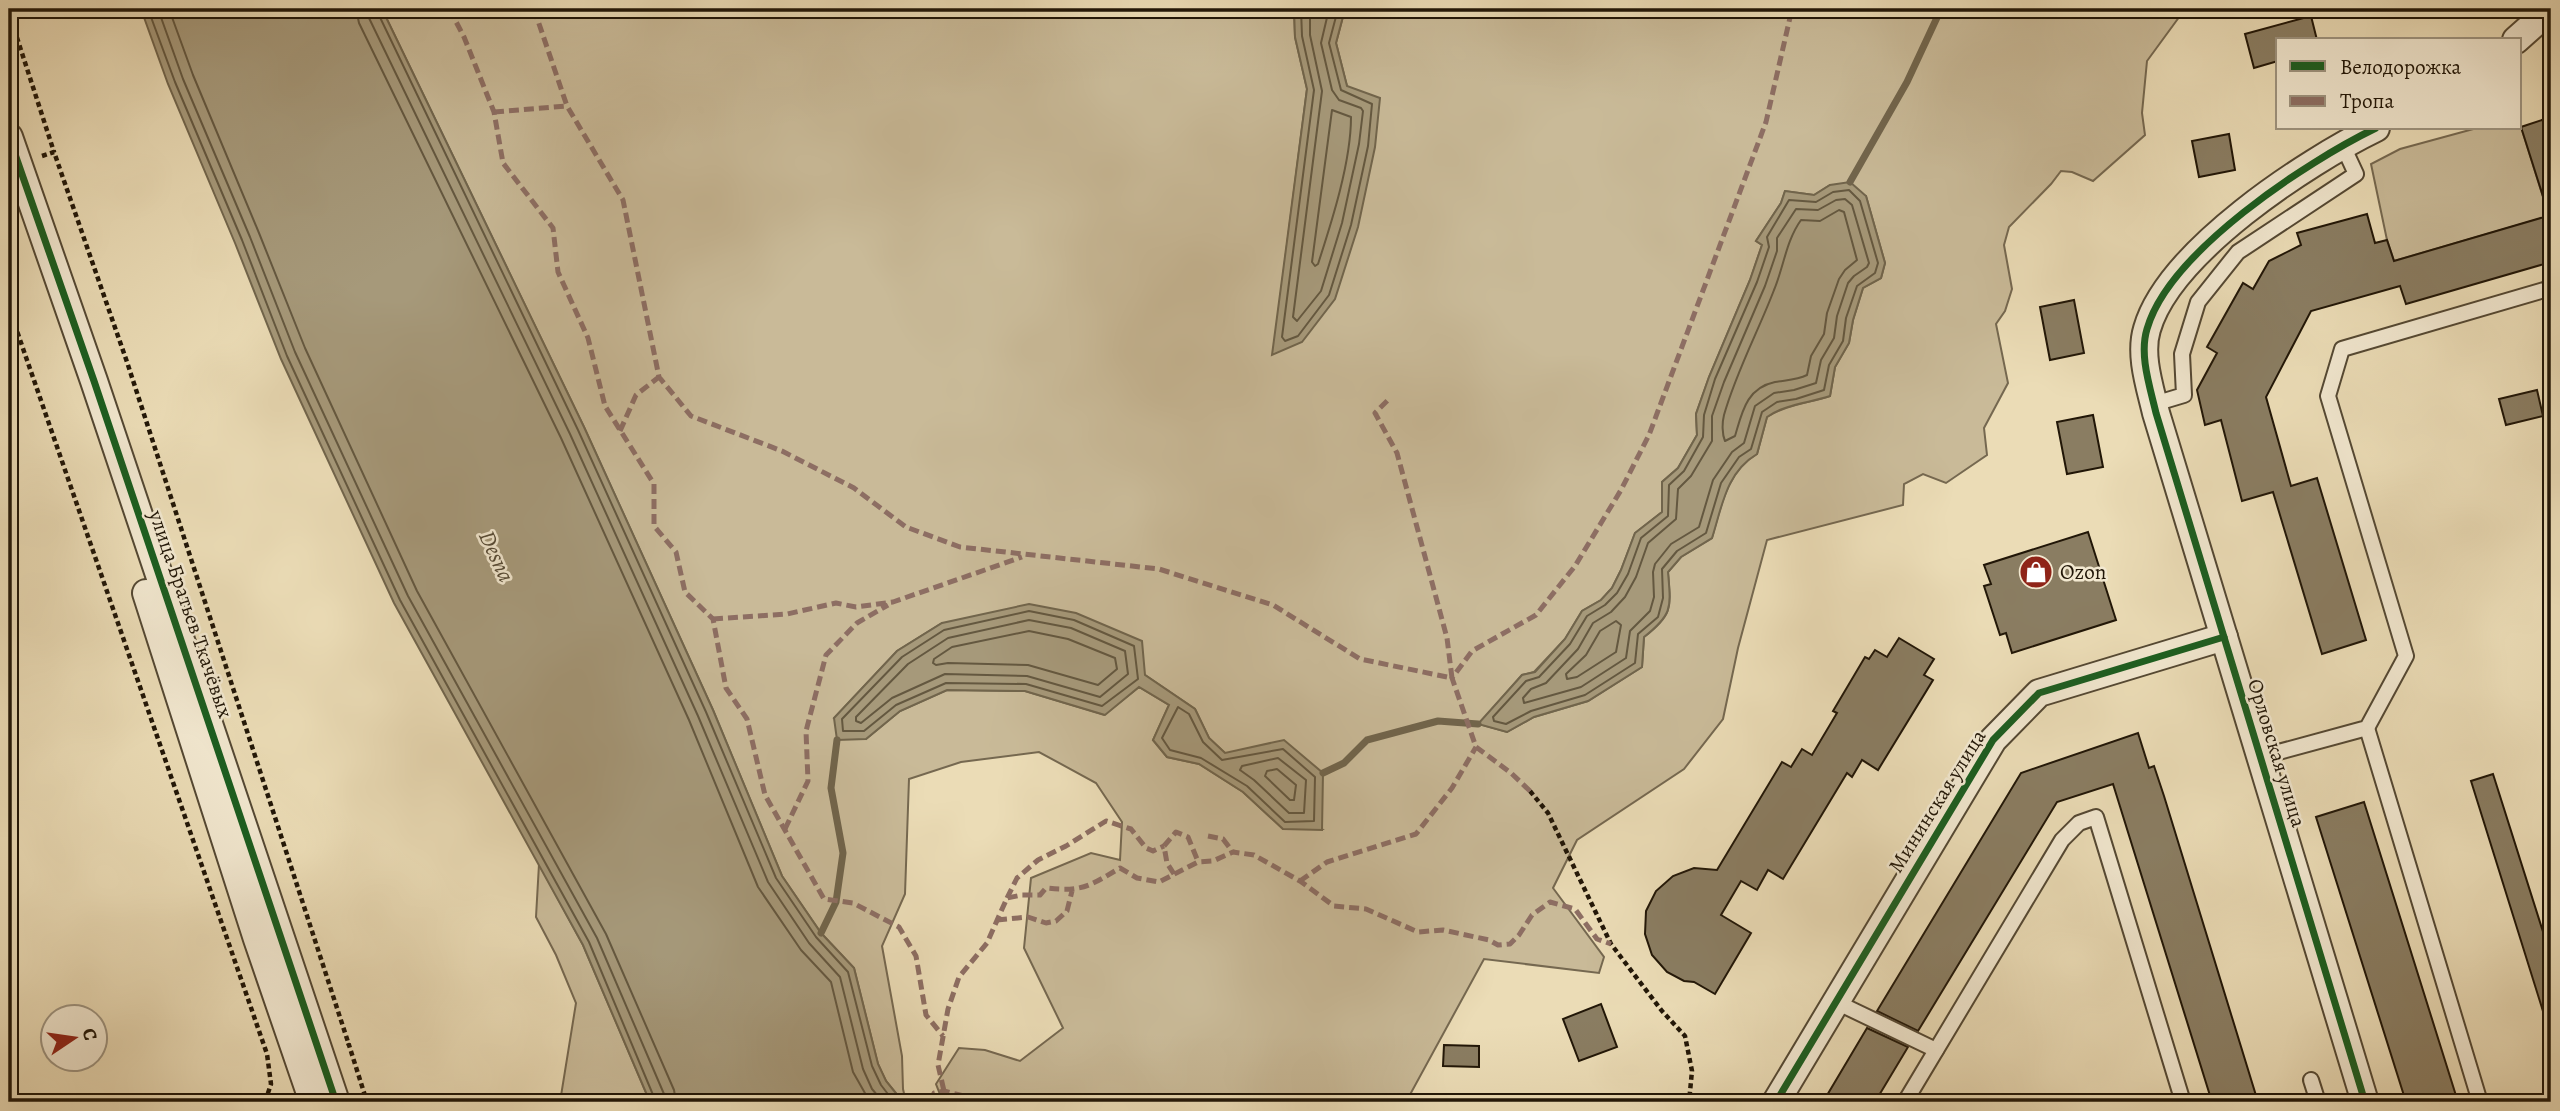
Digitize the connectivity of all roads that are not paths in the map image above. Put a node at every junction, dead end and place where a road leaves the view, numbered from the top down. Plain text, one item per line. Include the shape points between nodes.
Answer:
1 (2551, 9) edge
2 (2518, 38) edge
3 (2372, 130) edge
4 (9, 137) edge
5 (2343, 146) junction
6 (13, 175) edge
7 (2551, 288) edge
8 (2155, 409) junction
9 (2224, 637) junction
10 (2367, 728) junction
11 (2260, 757) junction
12 (1836, 1002) junction
13 (1936, 1050) junction
14 (2311, 1080) dead end
15 (313, 1102) edge
16 (336, 1102) edge
17 (1776, 1102) edge
18 (1905, 1102) edge
19 (2183, 1102) edge
20 (2318, 1102) edge
21 (2365, 1102) edge
22 (2480, 1102) edge

1 - 2 street
3 - 5 street, Орловская улица
4 - 6 street, улица Братьев Ткачёвых
5 - 8 street, Орловская улица via 2227,225 2176,274 2157,302 2146,332 2145,366
5 - 8 lane via 2356,174 2238,252 2198,302 2182,355 2184,395
6 - 15 street, улица Братьев Ткачёвых
6 - 16 street, улица Братьев Ткачёвых via 94,381
7 - 10 lane via 2342,349 2328,396 2406,656
8 - 9 street, Орловская улица
9 - 11 street, Орловская улица
9 - 12 street, Мининская улица via 2039,693 1993,740
10 - 11 lane
10 - 22 lane
11 - 21 street, Орловская улица
12 - 13 lane
12 - 17 street, Мининская улица
13 - 18 lane
13 - 19 lane via 2062,839 2079,823 2096,817
14 - 20 lane

